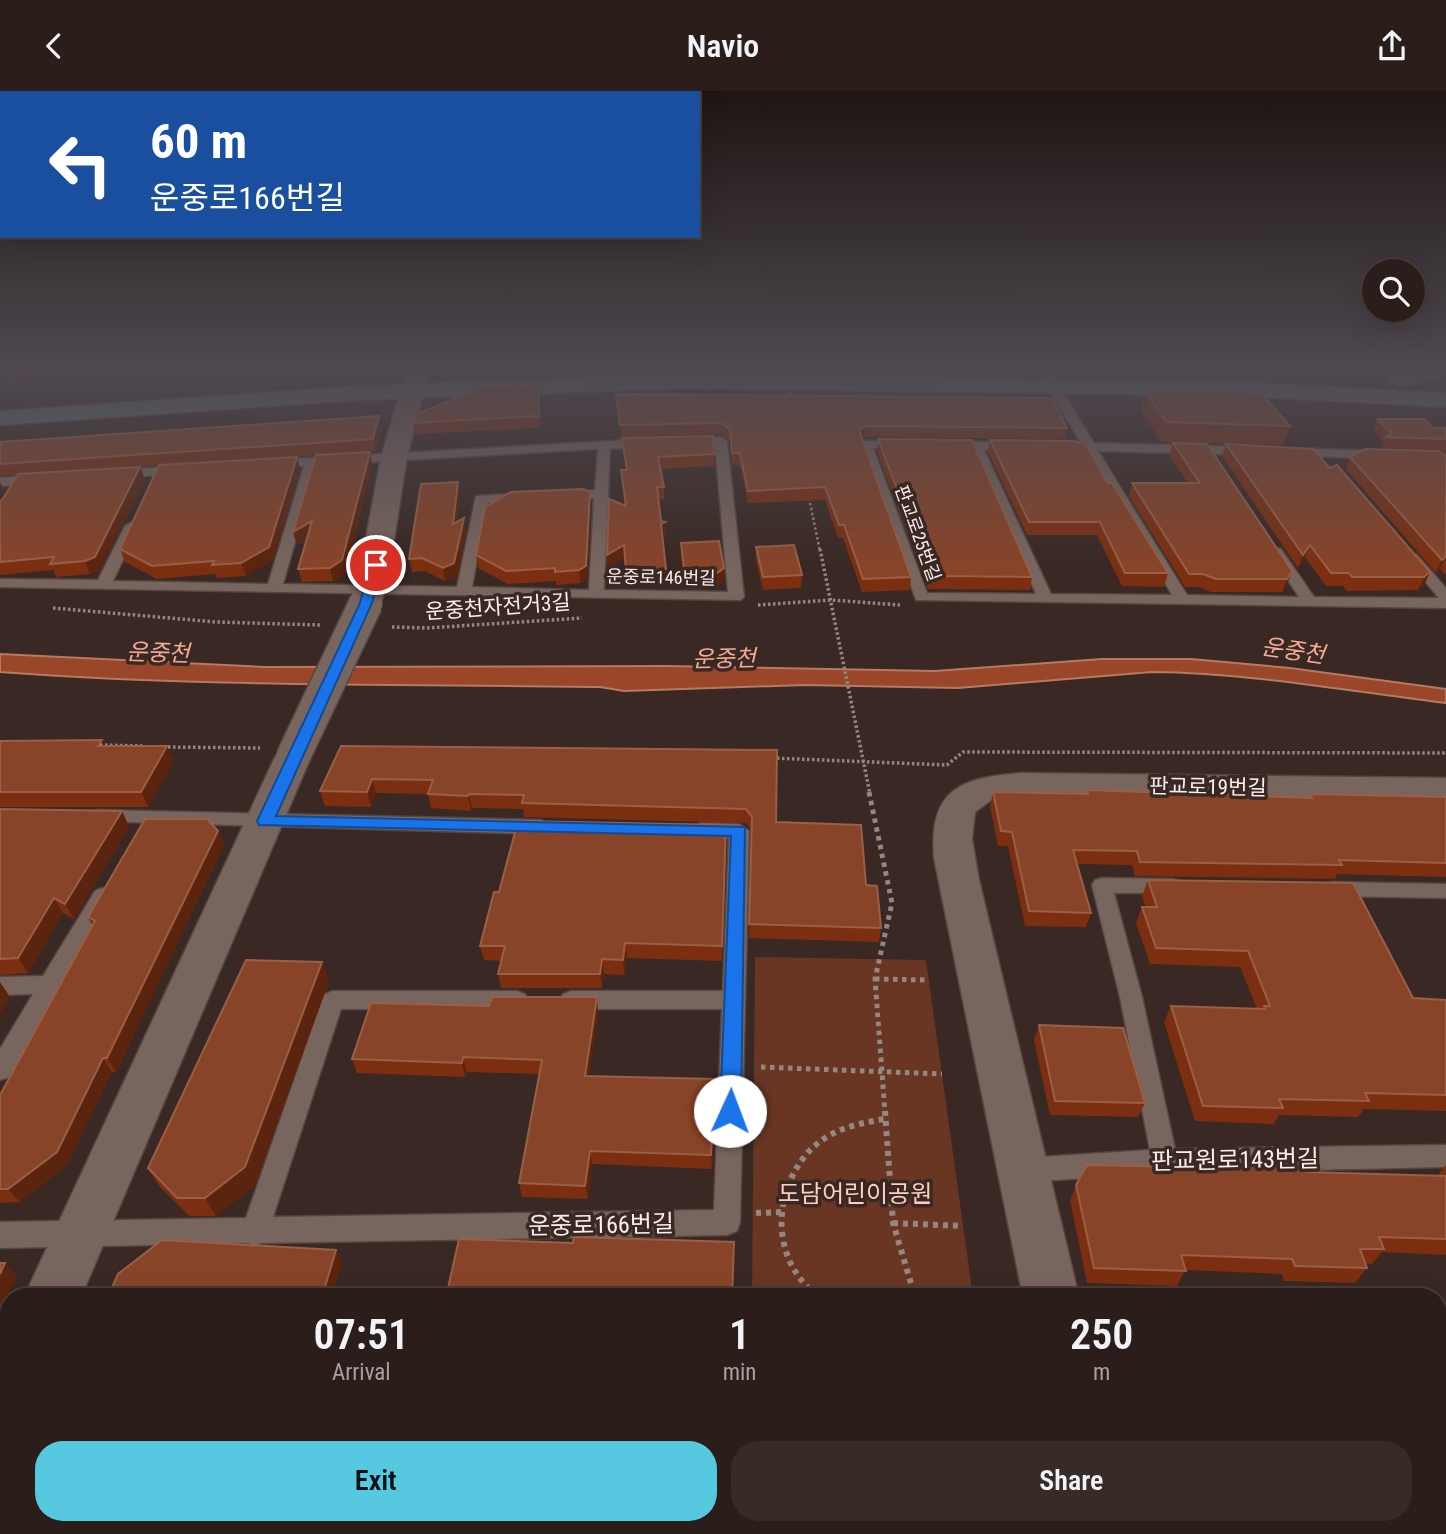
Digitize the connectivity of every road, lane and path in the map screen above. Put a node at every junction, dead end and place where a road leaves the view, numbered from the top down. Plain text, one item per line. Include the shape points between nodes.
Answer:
1 (400, 434) edge
2 (1085, 434) edge
3 (604, 444) junction
4 (915, 445) edge
5 (940, 446) edge
6 (1092, 446) junction
7 (977, 447) junction
8 (1322, 453) junction
9 (1398, 455) edge
10 (394, 457) junction
11 (312, 462) junction
12 (256, 466) edge
13 (200, 469) edge
14 (1339, 474) edge
15 (107, 475) edge
16 (57, 478) edge
17 (18, 480) junction
18 (0, 482) edge
19 (807, 492) edge
20 (602, 494) junction
21 (6, 499) edge
22 (136, 517) edge
23 (1270, 543) edge
24 (1402, 546) edge
25 (0, 583) edge
26 (103, 585) junction
27 (274, 588) junction
28 (463, 593) junction
29 (596, 595) junction
30 (1045, 598) junction
31 (1182, 599) junction
32 (1446, 600) edge
33 (1309, 601) junction
34 (830, 602) junction
35 (747, 606) dead end
36 (374, 607) junction
37 (50, 608) dead end
38 (594, 617) dead end
39 (331, 625) dead end
40 (98, 745) edge
41 (279, 754) junction
42 (767, 758) edge
43 (864, 760) junction
44 (1446, 790) edge
45 (81, 816) edge
46 (149, 816) junction
47 (265, 821) junction
48 (558, 827) edge
49 (684, 829) edge
50 (135, 839) edge
51 (116, 872) edge
52 (1199, 886) edge
53 (1309, 888) edge
54 (1446, 891) edge
55 (875, 979) junction
56 (929, 980) dead end
57 (49, 985) junction
58 (0, 986) edge
59 (734, 1000) junction
60 (754, 1067) dead end
61 (0, 1070) edge
62 (881, 1071) junction
63 (942, 1074) dead end
64 (884, 1119) junction
65 (1446, 1156) edge
66 (1165, 1161) junction
67 (1023, 1170) junction
68 (783, 1212) junction
69 (752, 1213) dead end
70 (893, 1223) junction
71 (963, 1226) dead end
72 (254, 1233) junction
73 (77, 1234) junction
74 (0, 1235) edge
75 (56, 1288) edge
76 (809, 1288) edge
77 (912, 1288) edge
78 (1049, 1288) edge

1 - 10 street
2 - 6 lane
3 - 10 lane
3 - 20 lane, 운중로146번길
3 - 29 lane, 운중로146번길 via 721,441 736,597
4 - 30 lane, 판교로25번길 via 865,444 921,597
5 - 7 lane
6 - 7 lane
6 - 8 lane via 1213,456 1266,451
6 - 31 lane
7 - 30 lane
8 - 9 lane
8 - 14 lane
10 - 11 lane
10 - 36 street
11 - 12 lane
11 - 27 lane
13 - 15 lane via 155,477
16 - 17 lane
17 - 18 lane
17 - 21 lane
19 - 34 path
20 - 28 lane via 481,499
20 - 29 lane, 운중로146번길
22 - 26 lane
23 - 33 lane
24 - 32 lane, 판교로25번길
25 - 26 lane, 운중로146번길
26 - 27 lane, 운중로146번길
27 - 36 lane, 운중로146번길
28 - 29 lane, 운중로146번길
28 - 36 lane, 운중로146번길
30 - 31 lane, 판교로25번길
31 - 33 lane, 판교로25번길
32 - 33 lane, 판교로25번길
34 - 35 path
34 - 43 path
36 - 38 path, 운중천자전거3길 via 427,628
36 - 41 street, bridge
37 - 39 path via 216,622
40 - 41 path
41 - 47 street
42 - 43 path
43 - 55 path via 892,903
44 - 67 street, 판교로19번길 via 1020,785 991,786 971,794 957,807 951,823 952,846
45 - 46 lane
46 - 47 lane
46 - 50 lane
47 - 48 lane
47 - 73 street
49 - 59 lane, 운중로166번길 via 739,831
51 - 57 lane
52 - 66 lane via 1102,885
53 - 54 lane
55 - 56 path
55 - 62 path
57 - 58 lane
57 - 61 lane
59 - 72 lane via 333,1000
59 - 72 lane, 운중로166번길 via 727,1222
60 - 62 path
62 - 63 path
62 - 64 path
64 - 68 path via 850,1126 821,1140 800,1161 788,1184
64 - 70 path
65 - 66 lane, 판교원로143번길
66 - 67 lane, 판교원로143번길
67 - 78 street
68 - 69 path
68 - 76 path via 784,1237 794,1270
70 - 71 path
70 - 77 path
72 - 73 lane, 운중로166번길
73 - 74 lane, 운중로166번길
73 - 75 street

